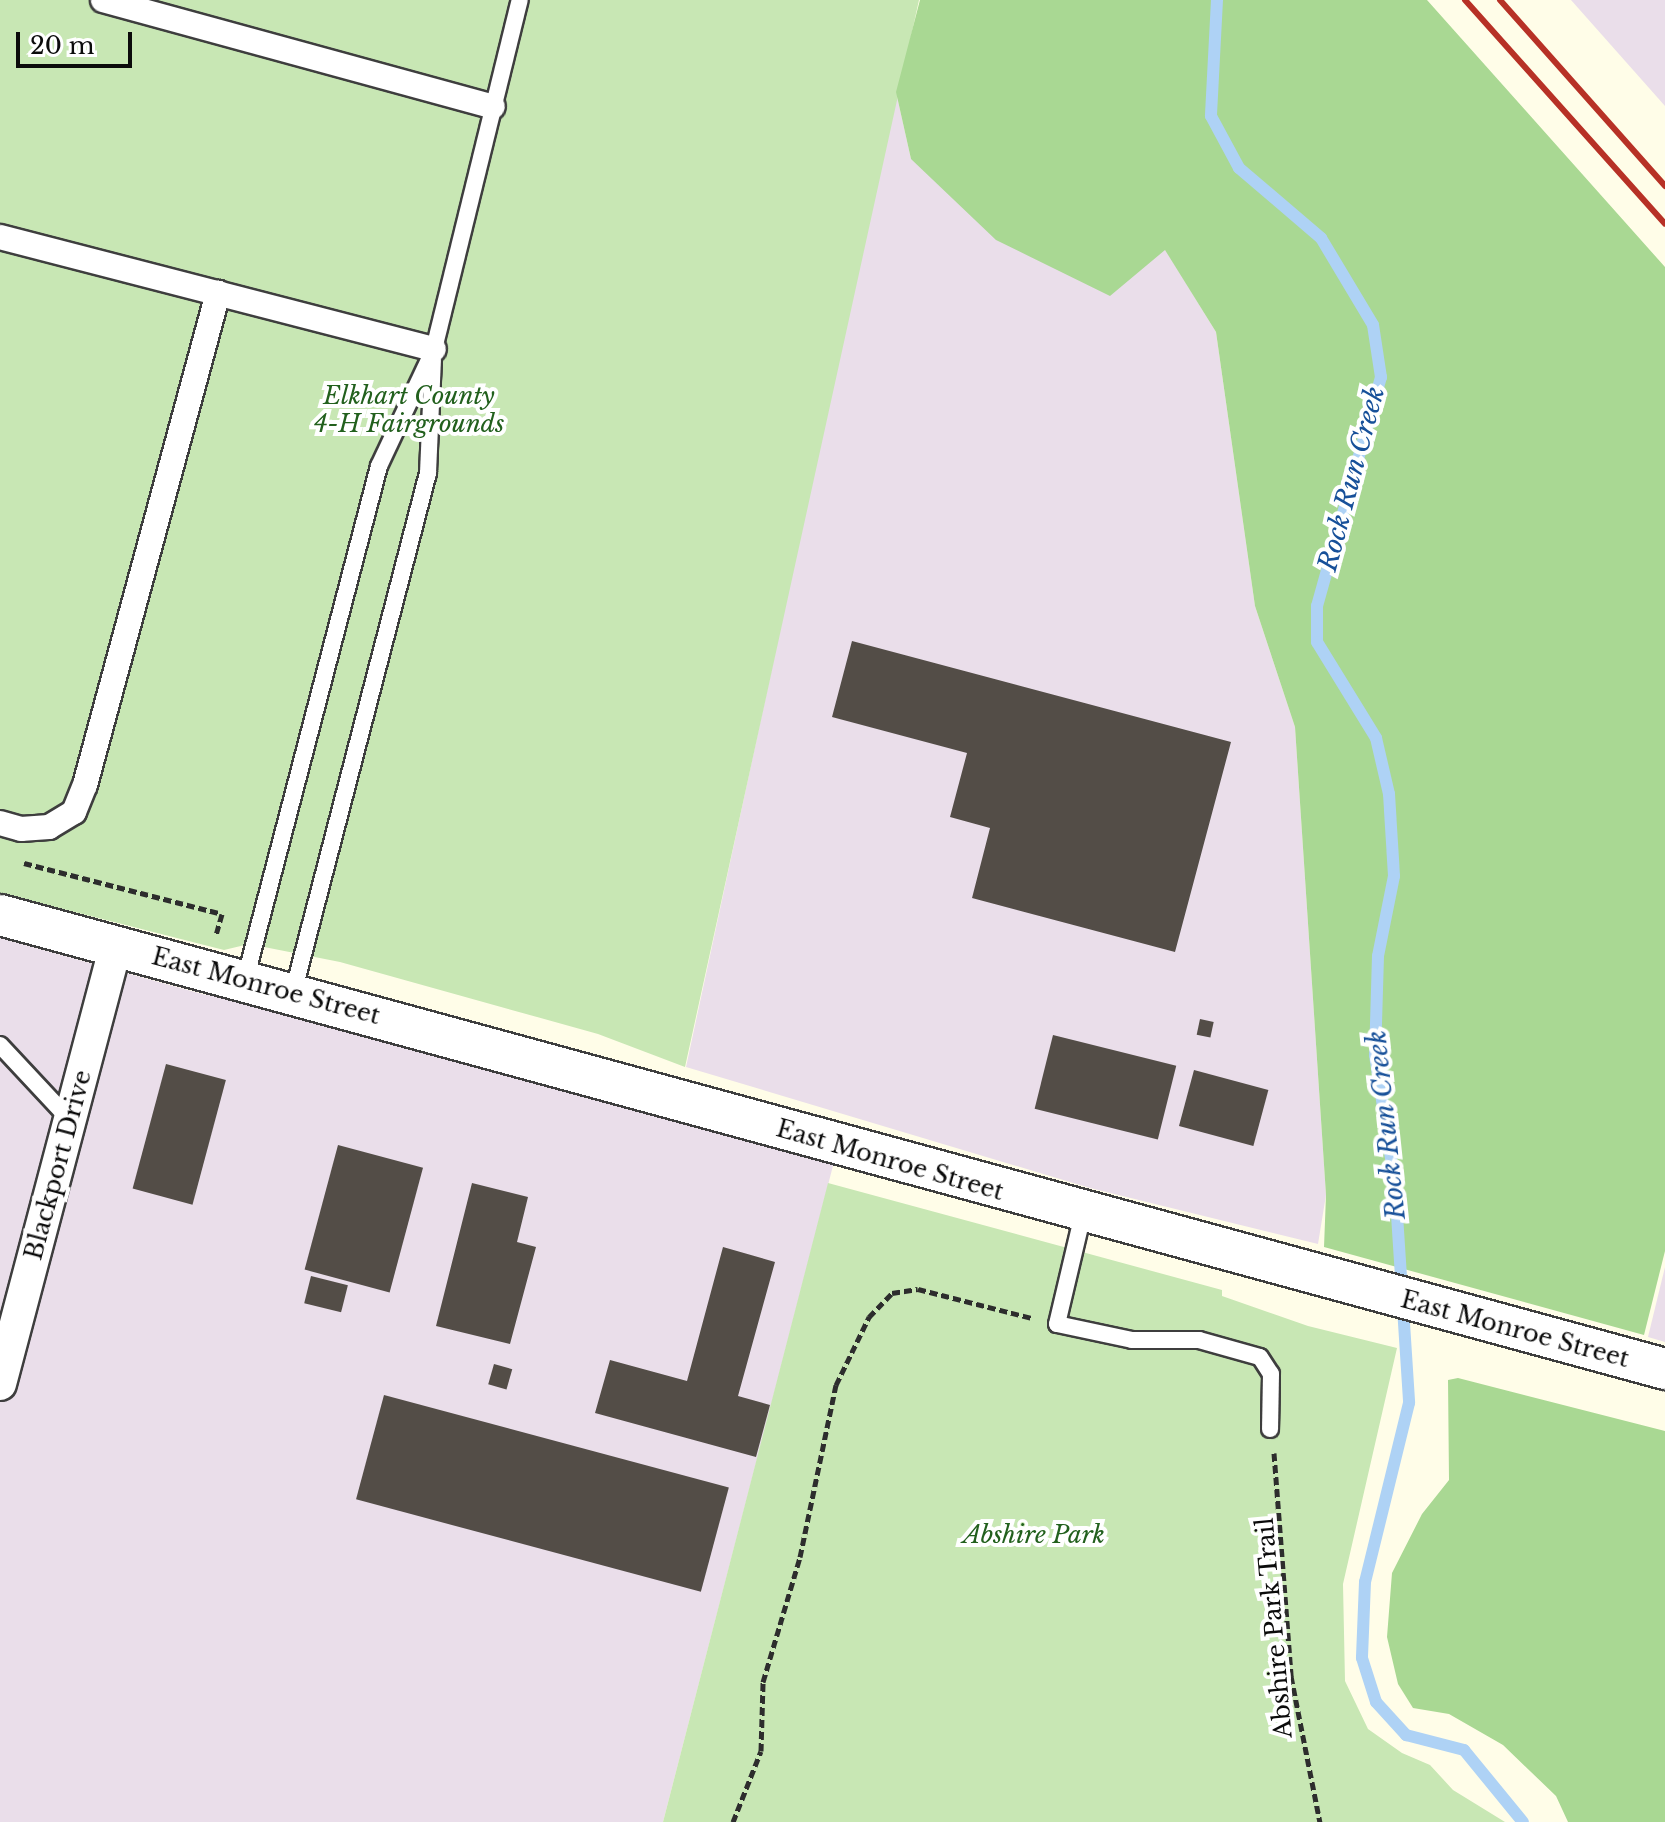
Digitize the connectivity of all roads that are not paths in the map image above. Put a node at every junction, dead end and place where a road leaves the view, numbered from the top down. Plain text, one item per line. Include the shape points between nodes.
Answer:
1 (103, 0) edge
2 (520, 0) edge
3 (493, 107) junction
4 (0, 237) edge
5 (218, 293) junction
6 (434, 349) junction
7 (0, 823) edge
8 (0, 915) edge
9 (116, 945) junction
10 (245, 980) junction
11 (293, 993) junction
12 (0, 1045) edge
13 (70, 1120) junction
14 (1083, 1214) junction
15 (1665, 1369) edge
16 (0, 1384) edge
17 (1270, 1429) road end

1 - 3 street
2 - 3 lane
3 - 6 lane
4 - 5 street
5 - 6 street
5 - 7 street via 74,812 49,827 21,829
6 - 10 lane via 379,466
6 - 11 lane via 428,473
8 - 9 street, East Monroe Street
9 - 10 street, East Monroe Street
9 - 13 street, Blackport Drive
10 - 11 street, East Monroe Street
11 - 14 street, East Monroe Street
12 - 13 lane
13 - 16 street, Blackport Drive
14 - 15 street, East Monroe Street
14 - 17 lane via 1057,1324 1132,1340 1199,1340 1260,1357 1271,1374

